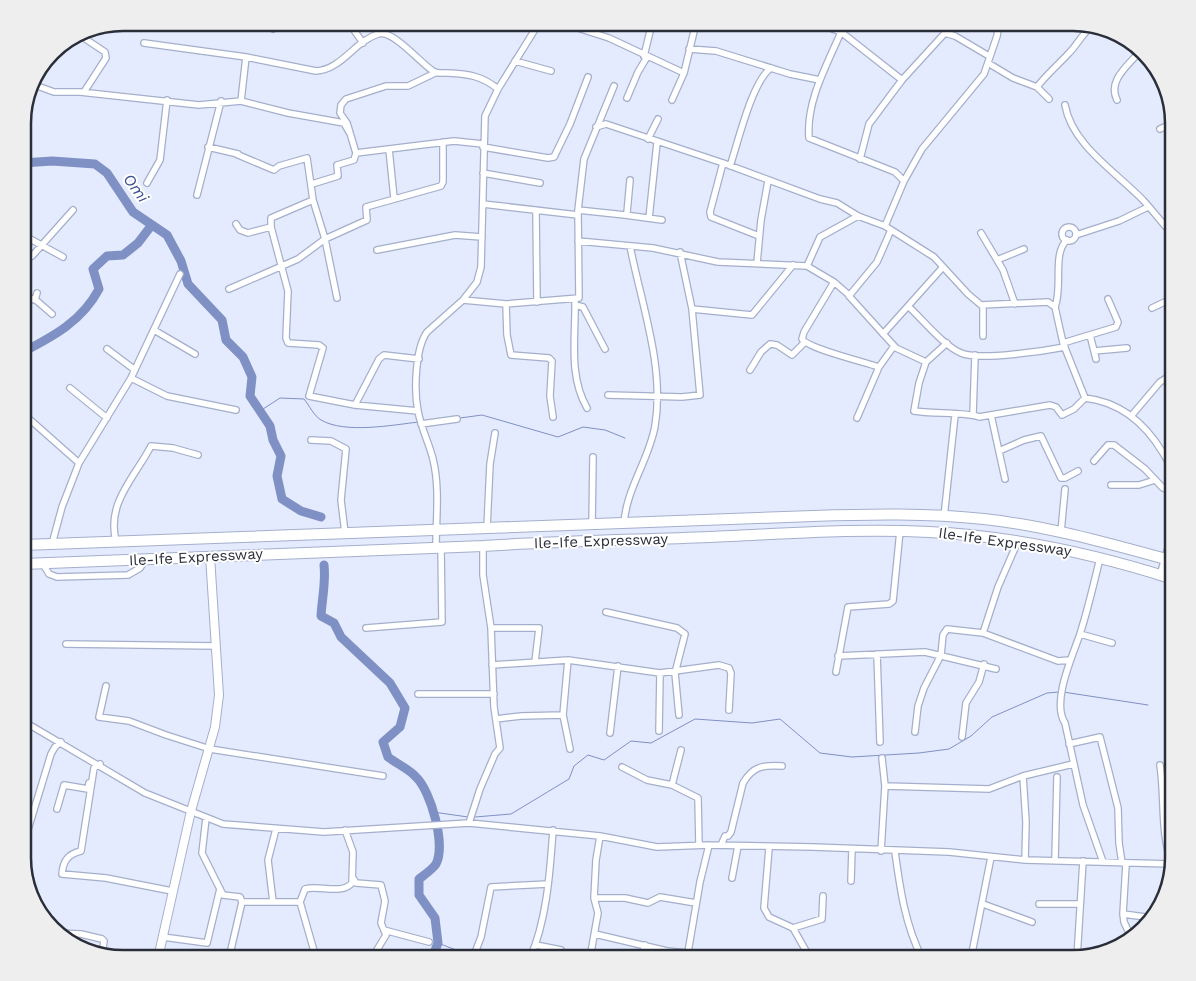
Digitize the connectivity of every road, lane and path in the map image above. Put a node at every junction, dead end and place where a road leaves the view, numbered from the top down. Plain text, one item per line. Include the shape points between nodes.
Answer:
1 (355, 31) edge
2 (533, 31) edge
3 (591, 31) edge
4 (650, 31) edge
5 (693, 31) edge
6 (998, 31) edge
7 (841, 32) joint
8 (1085, 32) edge
9 (86, 39) edge
10 (144, 43) dead end
11 (363, 43) junction
12 (688, 49) junction
13 (988, 56) junction
14 (1136, 56) edge
15 (646, 57) junction
16 (246, 58) junction
17 (515, 61) junction
18 (988, 63) junction
19 (771, 68) junction
20 (551, 71) dead end
21 (435, 73) junction
22 (684, 74) junction
23 (588, 77) dead end
24 (820, 80) junction
25 (902, 80) junction
26 (39, 86) edge
27 (614, 86) dead end
28 (1037, 87) junction
29 (498, 89) junction
30 (84, 92) junction
31 (627, 98) dead end
32 (1049, 99) dead end
33 (167, 100) junction
34 (672, 100) dead end
35 (1116, 100) dead end
36 (221, 101) junction
37 (241, 101) junction
38 (1064, 104) dead end
39 (658, 119) dead end
40 (1165, 126) edge
41 (596, 127) junction
42 (1160, 129) dead end
43 (349, 132) junction
44 (648, 139) junction
45 (443, 142) junction
46 (658, 143) junction
47 (483, 145) junction
48 (208, 148) junction
49 (389, 149) junction
50 (356, 154) junction
51 (860, 159) junction
52 (724, 163) junction
53 (730, 166) junction
54 (483, 173) junction
55 (630, 180) dead end
56 (768, 181) junction
57 (904, 181) junction
58 (147, 183) dead end
59 (540, 183) dead end
60 (312, 184) junction
61 (197, 195) dead end
62 (394, 198) junction
63 (313, 200) junction
64 (482, 204) junction
65 (1148, 207) junction
66 (73, 210) dead end
67 (536, 210) junction
68 (578, 213) junction
69 (624, 215) junction
70 (858, 216) junction
71 (649, 218) junction
72 (662, 220) dead end
73 (236, 224) dead end
74 (1165, 225) edge
75 (885, 226) junction
76 (271, 227) junction
77 (891, 230) junction
78 (981, 233) dead end
79 (1076, 235) junction
80 (759, 236) junction
81 (482, 237) junction
82 (325, 239) junction
83 (31, 240) edge
84 (1067, 240) junction
85 (578, 242) junction
86 (40, 246) junction
87 (630, 246) junction
88 (1024, 249) dead end
89 (377, 250) dead end
90 (680, 252) junction
91 (31, 257) edge
92 (63, 257) dead end
93 (997, 260) junction
94 (757, 263) junction
95 (282, 265) junction
96 (794, 265) junction
97 (807, 266) junction
98 (943, 267) junction
99 (180, 274) dead end
100 (834, 282) junction
101 (229, 289) dead end
102 (37, 293) dead end
103 (849, 295) junction
104 (337, 298) dead end
105 (31, 299) edge
106 (1108, 299) dead end
107 (34, 300) junction
108 (463, 300) junction
109 (537, 302) junction
110 (575, 302) junction
111 (1165, 302) edge
112 (506, 304) junction
113 (1015, 304) junction
114 (983, 305) junction
115 (909, 307) junction
116 (1055, 307) junction
117 (1152, 308) dead end
118 (692, 309) junction
119 (52, 314) dead end
120 (154, 330) junction
121 (883, 334) junction
122 (1090, 335) junction
123 (983, 336) dead end
124 (804, 343) junction
125 (947, 343) junction
126 (1064, 345) junction
127 (894, 346) junction
128 (1127, 348) dead end
129 (107, 349) dead end
130 (604, 350) dead end
131 (1094, 351) junction
132 (195, 354) dead end
133 (975, 355) junction
134 (419, 359) junction
135 (1096, 359) dead end
136 (926, 362) junction
137 (879, 366) junction
138 (135, 370) junction
139 (750, 370) dead end
140 (131, 378) junction
141 (1165, 379) edge
142 (70, 388) dead end
143 (608, 395) dead end
144 (656, 396) junction
145 (1085, 398) junction
146 (355, 405) junction
147 (587, 408) dead end
148 (236, 410) dead end
149 (418, 411) junction
150 (973, 414) junction
151 (955, 415) junction
152 (991, 415) junction
153 (1132, 415) junction
154 (553, 417) dead end
155 (107, 418) junction
156 (857, 418) dead end
157 (457, 419) dead end
158 (31, 421) edge
159 (421, 423) junction
160 (495, 433) dead end
161 (311, 440) dead end
162 (999, 451) junction
163 (1165, 454) edge
164 (198, 455) dead end
165 (593, 456) dead end
166 (1094, 461) dead end
167 (79, 463) junction
168 (1078, 471) dead end
169 (1005, 479) dead end
170 (1155, 480) junction
171 (1110, 485) dead end
172 (1066, 489) dead end
173 (1165, 489) edge
174 (944, 516) junction
175 (624, 524) junction
176 (592, 525) junction
177 (487, 528) junction
178 (436, 530) junction
179 (900, 531) junction
180 (1062, 532) junction
181 (345, 533) junction
182 (367, 533) junction
183 (160, 540) junction
184 (116, 541) junction
185 (1018, 542) junction
186 (52, 544) junction
187 (31, 545) edge
188 (483, 546) junction
189 (439, 547) junction
190 (372, 550) junction
191 (210, 556) junction
192 (161, 558) junction
193 (1100, 558) junction
194 (146, 559) junction
195 (1165, 559) edge
196 (31, 564) edge
197 (44, 564) junction
198 (1165, 568) edge
199 (1160, 575) junction
200 (1165, 577) edge
201 (606, 612) dead end
202 (366, 628) dead end
203 (491, 628) junction
204 (983, 633) junction
205 (1080, 634) junction
206 (1112, 643) dead end
207 (66, 644) dead end
208 (216, 646) junction
209 (877, 654) junction
210 (941, 655) junction
211 (838, 656) junction
212 (568, 660) junction
213 (1070, 660) junction
214 (535, 662) junction
215 (984, 664) junction
216 (492, 665) junction
217 (618, 666) junction
218 (996, 669) dead end
219 (675, 672) junction
220 (836, 672) dead end
221 (660, 673) junction
222 (106, 686) dead end
223 (418, 694) dead end
224 (494, 694) junction
225 (729, 710) dead end
226 (679, 715) dead end
227 (563, 716) junction
228 (496, 719) junction
229 (31, 725) edge
230 (659, 731) dead end
231 (915, 732) dead end
232 (610, 733) dead end
233 (962, 737) dead end
234 (61, 742) junction
235 (880, 742) dead end
236 (1070, 744) junction
237 (210, 749) junction
238 (570, 750) dead end
239 (680, 750) dead end
240 (882, 758) dead end
241 (100, 764) junction
242 (1073, 764) junction
243 (1160, 765) dead end
244 (782, 766) dead end
245 (622, 767) dead end
246 (383, 776) dead end
247 (1023, 776) junction
248 (92, 777) junction
249 (1057, 777) dead end
250 (672, 785) junction
251 (885, 786) junction
252 (58, 809) dead end
253 (191, 811) junction
254 (206, 818) junction
255 (31, 820) edge
256 (468, 823) junction
257 (276, 829) junction
258 (345, 830) junction
259 (553, 830) junction
260 (600, 836) junction
261 (1165, 839) edge
262 (699, 845) junction
263 (709, 845) junction
264 (721, 845) junction
265 (738, 846) junction
266 (769, 848) junction
267 (852, 849) junction
268 (881, 851) junction
269 (895, 852) junction
270 (991, 857) junction
271 (1025, 860) junction
272 (1055, 860) junction
273 (1083, 861) junction
274 (1102, 862) junction
275 (1124, 864) junction
276 (1164, 864) edge
277 (353, 878) junction
278 (732, 878) dead end
279 (851, 881) dead end
280 (548, 884) junction
281 (220, 889) junction
282 (172, 891) junction
283 (823, 896) dead end
284 (594, 898) junction
285 (242, 902) junction
286 (273, 902) junction
287 (300, 902) junction
288 (696, 903) junction
289 (983, 904) junction
290 (1039, 904) dead end
291 (1080, 904) junction
292 (1123, 914) junction
293 (1143, 917) edge
294 (1032, 922) dead end
295 (793, 928) junction
296 (384, 930) junction
297 (1128, 931) edge
298 (71, 934) edge
299 (595, 934) junction
300 (163, 937) junction
301 (429, 942) dead end
302 (536, 945) junction
303 (644, 945) junction
304 (103, 948) edge
305 (160, 950) edge
306 (231, 950) edge
307 (314, 950) edge
308 (377, 950) edge
309 (476, 950) edge
310 (534, 950) edge
311 (561, 950) dead end
312 (592, 950) edge
313 (642, 950) edge
314 (664, 950) edge
315 (689, 950) edge
316 (805, 950) edge
317 (918, 950) edge
318 (973, 950) edge
319 (1077, 950) edge

1 - 11 street
2 - 17 street
3 - 15 street
4 - 15 street
5 - 12 street
6 - 13 street
7 - 24 street
7 - 25 street
8 - 28 street
9 - 30 street via 105,52 106,58
10 - 16 street
11 - 16 street via 324,71
11 - 21 street via 378,34 388,34
12 - 19 street via 716,51
12 - 22 street
13 - 18 street
13 - 25 street via 956,36 945,33
14 - 35 street via 1114,82 1112,91
15 - 22 street
15 - 31 street
16 - 37 street
17 - 20 street
17 - 29 street
18 - 28 street
18 - 57 street via 978,82 922,149
19 - 24 street
19 - 53 street via 762,76
21 - 29 street via 485,78
21 - 43 street via 408,86 386,86 346,100 340,113
22 - 34 street
23 - 47 street via 554,157
24 - 51 street via 810,122 810,138
25 - 51 street via 869,124
26 - 30 street via 54,92
27 - 41 street
28 - 32 street
29 - 47 street via 485,116
30 - 33 street
33 - 36 street via 198,105
33 - 58 street via 160,160
36 - 37 street
36 - 48 street
37 - 43 street via 288,114 344,122
38 - 65 street via 1070,122 1085,143
39 - 44 street
40 - 42 street
41 - 44 street via 606,124
41 - 68 street via 584,158
43 - 50 street
44 - 46 street
45 - 47 street via 466,141
45 - 49 street
45 - 62 street via 441,186
46 - 52 street
46 - 71 street
47 - 54 street
48 - 60 street via 237,154 274,170 307,158
48 - 61 street
49 - 50 street
49 - 62 street
50 - 60 street via 354,160 337,165 338,176
51 - 57 street via 895,172
52 - 53 street
52 - 80 street via 711,217
53 - 56 street
54 - 59 street
54 - 64 street
55 - 69 street via 627,213
56 - 70 street via 837,203
56 - 80 street
57 - 75 street
60 - 63 street
62 - 82 street via 366,207 367,220
63 - 76 street via 271,218
63 - 82 street
64 - 67 street
64 - 81 street
65 - 74 street
65 - 79 street via 1119,221
66 - 86 street
67 - 68 street
67 - 109 street
68 - 69 street
68 - 85 street
69 - 71 street
70 - 75 street
70 - 97 street via 820,236
71 - 72 street
73 - 76 street via 240,230 248,232
75 - 77 street
76 - 95 street
77 - 98 street via 934,257
77 - 103 street via 877,262
78 - 93 street
79 - 84 street via 1074,239
79 - 84 street via 1074,228 1066,228 1062,234
80 - 94 street
81 - 89 street via 455,235
81 - 108 street via 477,282
82 - 95 street via 298,259
82 - 104 street
83 - 86 street
84 - 116 street via 1060,248 1059,296
85 - 87 street
85 - 110 street via 579,298
86 - 91 street
86 - 92 street
87 - 90 street
87 - 144 street via 652,338
88 - 93 street
90 - 94 street via 718,262
90 - 118 street
93 - 113 street
94 - 96 street
95 - 101 street
95 - 146 street via 288,291 286,338 288,342 323,348 309,396
96 - 97 street
96 - 118 street via 752,315
97 - 100 street
98 - 114 street
98 - 115 street
99 - 120 street
100 - 103 street
100 - 124 street via 804,332
102 - 107 street
103 - 121 street
105 - 107 street
106 - 122 street via 1118,325
107 - 119 street
108 - 112 street
108 - 134 street via 427,332 422,339
109 - 110 street
109 - 112 street
110 - 130 street via 583,307
110 - 147 street via 575,378
111 - 117 street
112 - 154 street via 511,355 549,358 552,361 550,396
113 - 114 street
113 - 116 street via 1048,302
114 - 123 street
115 - 121 street
115 - 125 street
116 - 126 street
118 - 144 street via 700,395
120 - 132 street
120 - 138 street
121 - 127 street
122 - 126 street
122 - 131 street
124 - 137 street
124 - 139 street via 792,355 770,344
125 - 133 street via 963,354
125 - 136 street
126 - 133 street via 1024,354
126 - 145 street
127 - 136 street
127 - 137 street
128 - 131 street
129 - 138 street
131 - 135 street
133 - 150 street
134 - 146 street via 384,355
134 - 149 street
136 - 151 street via 914,411
137 - 156 street
138 - 140 street
140 - 148 street via 167,396
140 - 155 street
141 - 153 street
142 - 155 street
143 - 144 street
144 - 175 street via 652,438 624,508
145 - 152 street via 1062,416 1056,407 1050,405
145 - 153 street via 1113,405
146 - 149 street
149 - 159 street
150 - 151 street
150 - 152 street via 979,418
151 - 174 street
152 - 162 street
153 - 163 street
155 - 167 street
157 - 159 street
158 - 167 street
159 - 178 street via 433,459 437,494
160 - 177 street
161 - 181 street via 332,441 346,449 341,500
162 - 168 street via 1040,436 1061,478
162 - 169 street
164 - 184 street via 151,446 115,508
165 - 176 street
166 - 170 street via 1111,444
167 - 186 street
170 - 171 street via 1139,485
170 - 173 street
172 - 180 street
174 - 175 highway, Ile-Ife Expressway via 844,515
174 - 180 highway, Ile-Ife Expressway
175 - 176 highway, Ile-Ife Expressway
176 - 177 highway, Ile-Ife Expressway
177 - 178 highway, Ile-Ife Expressway
178 - 182 highway, Ile-Ife Expressway
178 - 189 street
179 - 185 highway, Ile-Ife Expressway
179 - 188 highway, Ile-Ife Expressway via 551,541
179 - 211 street via 893,601 848,607
180 - 195 highway, Ile-Ife Expressway
181 - 182 highway, Ile-Ife Expressway
181 - 183 highway, Ile-Ife Expressway
182 - 190 highway
183 - 184 highway, Ile-Ife Expressway
183 - 192 highway
184 - 186 highway, Ile-Ife Expressway
185 - 193 highway, Ile-Ife Expressway
185 - 204 street via 998,587
186 - 187 highway, Ile-Ife Expressway
188 - 189 highway, Ile-Ife Expressway
188 - 203 street via 482,575
189 - 190 highway, Ile-Ife Expressway
189 - 202 street via 442,622
190 - 191 highway, Ile-Ife Expressway
191 - 192 highway, Ile-Ife Expressway
191 - 208 street
192 - 194 highway, Ile-Ife Expressway
193 - 199 highway, Ile-Ife Expressway
193 - 205 street
194 - 197 highway, Ile-Ife Expressway
194 - 197 street via 140,568 128,575 57,577 49,574
196 - 197 highway, Ile-Ife Expressway
198 - 199 street
199 - 200 highway, Ile-Ife Expressway
201 - 219 street via 681,630 685,634
203 - 214 street via 539,628
203 - 216 street
204 - 210 street via 950,627 943,635
204 - 213 street via 1058,661
205 - 206 street
205 - 213 street
207 - 208 street
208 - 237 street via 219,695
209 - 210 street via 909,651
209 - 211 street
209 - 235 street
210 - 215 street
210 - 231 street via 924,688
211 - 220 street
212 - 214 street
212 - 217 street
212 - 227 street
213 - 236 street via 1064,679 1061,714
214 - 216 street
215 - 218 street
215 - 233 street via 979,682 966,703
216 - 224 street
217 - 221 street
217 - 232 street
219 - 221 street
219 - 225 street via 719,665 730,668
219 - 226 street
221 - 230 street
222 - 237 street via 99,717 129,720
223 - 224 street
224 - 228 street
227 - 228 street
227 - 238 street
228 - 256 street via 500,751 495,754
229 - 234 street
234 - 241 street
234 - 255 street via 51,754
236 - 242 street
236 - 275 street via 1100,737 1118,808 1119,843
237 - 246 street
237 - 253 street
239 - 250 street
240 - 251 street
241 - 248 street via 94,768
241 - 253 street via 146,793
242 - 247 street
242 - 274 street
243 - 261 street
244 - 264 street via 762,765 747,776 731,832
245 - 250 street via 647,780
247 - 251 street via 989,789
247 - 271 street
248 - 252 street via 90,774 88,788 64,785
248 - 282 street via 81,851 68,856 62,874 106,878
249 - 272 street
250 - 262 street via 698,798
251 - 268 street
253 - 254 street
253 - 282 street
254 - 257 street via 223,824
254 - 281 street via 202,853
256 - 258 street
256 - 259 street
257 - 258 street
257 - 286 street via 268,860
258 - 277 street via 353,852
259 - 260 street
259 - 280 street
260 - 262 street via 657,847
260 - 284 street
262 - 263 street
263 - 264 street
263 - 288 street
264 - 265 street
265 - 266 street
265 - 278 street
266 - 267 street
266 - 295 street via 764,908 769,917
267 - 268 street
267 - 279 street
268 - 269 street
269 - 270 street via 949,852
269 - 317 street via 906,917
270 - 271 street
270 - 289 street
271 - 272 street
272 - 273 street
273 - 274 street
273 - 291 street
274 - 275 street
275 - 276 street
275 - 292 street
277 - 287 street via 349,886 336,889 305,889
277 - 296 street via 356,883 381,885 384,892 381,923
280 - 302 street
280 - 309 street via 491,887
281 - 285 street via 222,895 240,897
281 - 300 street via 207,943
282 - 300 street
283 - 295 street via 822,919
284 - 288 street via 625,898 648,903 660,896
284 - 299 street via 598,913
285 - 286 street
285 - 306 street
286 - 287 street
287 - 307 street
288 - 315 street
289 - 294 street
289 - 318 street
290 - 291 street
291 - 319 street
292 - 293 street
292 - 297 street
295 - 316 street
296 - 301 street
296 - 308 street via 386,935
298 - 304 street via 102,939
299 - 303 street
299 - 312 street
300 - 305 street
302 - 310 street
302 - 311 street
303 - 313 street
303 - 314 street

